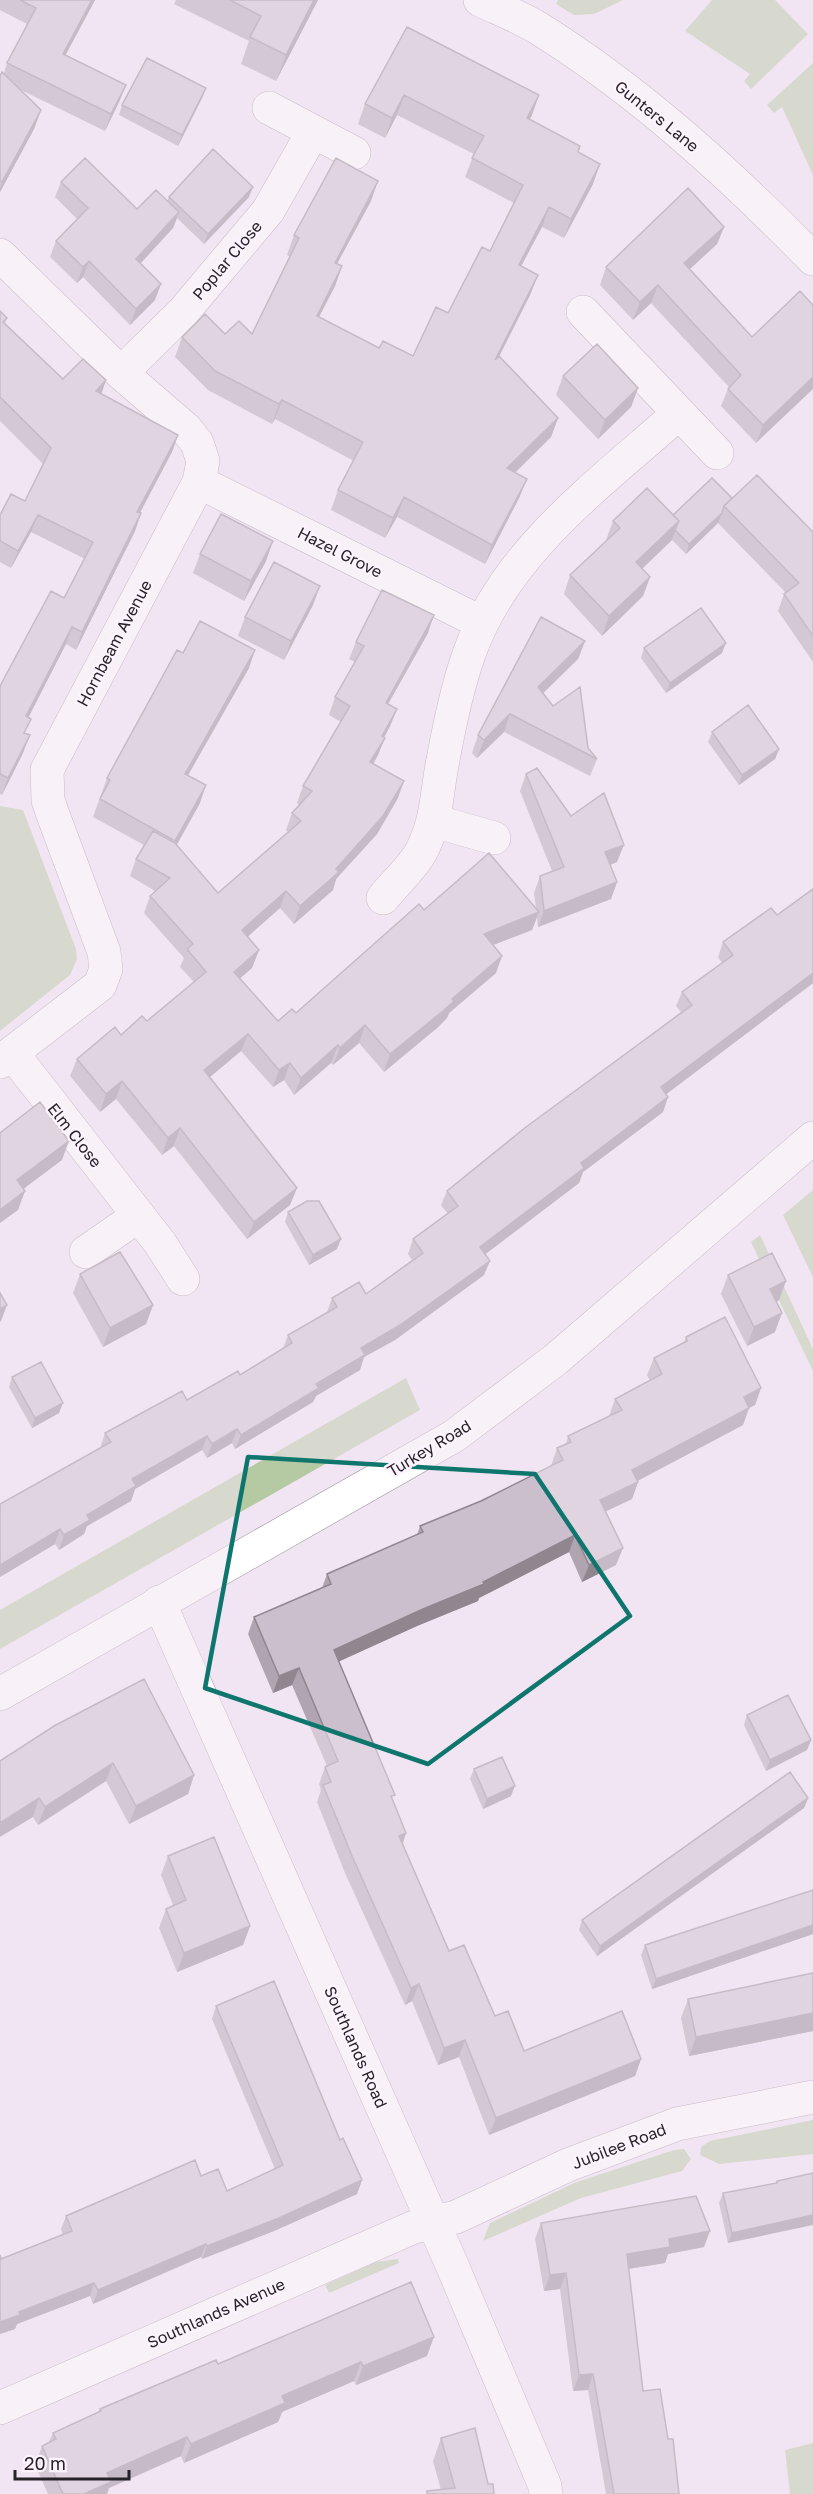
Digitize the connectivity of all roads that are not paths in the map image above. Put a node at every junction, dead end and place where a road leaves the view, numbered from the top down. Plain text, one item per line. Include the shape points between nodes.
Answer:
1 (480, 0) edge
2 (269, 108) dead end
3 (313, 132) junction
4 (354, 153) dead end
5 (0, 255) edge
6 (813, 259) edge
7 (583, 312) dead end
8 (122, 373) junction
9 (679, 413) junction
10 (717, 453) dead end
11 (199, 482) junction
12 (482, 623) junction
13 (434, 821) junction
14 (494, 838) dead end
15 (383, 898) dead end
16 (6, 1058) edge
17 (813, 1138) edge
18 (138, 1216) junction
19 (86, 1252) dead end
20 (183, 1280) dead end
21 (159, 1602) junction
22 (0, 1694) edge
23 (813, 2097) edge
24 (434, 2223) junction
25 (0, 2408) edge
26 (546, 2494) edge

1 - 6 street, Gunters Lane via 536,27 596,67 703,153
2 - 3 street
3 - 4 street
3 - 8 street, Poplar Close via 268,211 183,312
5 - 8 street, Hornbeam Avenue
7 - 9 street
8 - 11 street, Hornbeam Avenue via 197,443 203,461
9 - 10 street
9 - 12 street via 547,531 511,576
11 - 12 street, Hazel Grove
11 - 16 street, Hornbeam Avenue via 47,770 48,800 105,952 106,969 100,985
12 - 13 street via 469,655 442,760
13 - 14 street
13 - 15 street via 420,854
16 - 18 street, Elm Close
17 - 21 street, Turkey Road via 555,1360 453,1436
18 - 19 street
18 - 20 street, Elm Close
21 - 22 street, Turkey Road
21 - 24 street, Southlands Road
23 - 24 street, Jubilee Road via 677,2124 568,2165 456,2217
24 - 25 street, Southlands Avenue via 414,2227
24 - 26 street, Southlands Road

